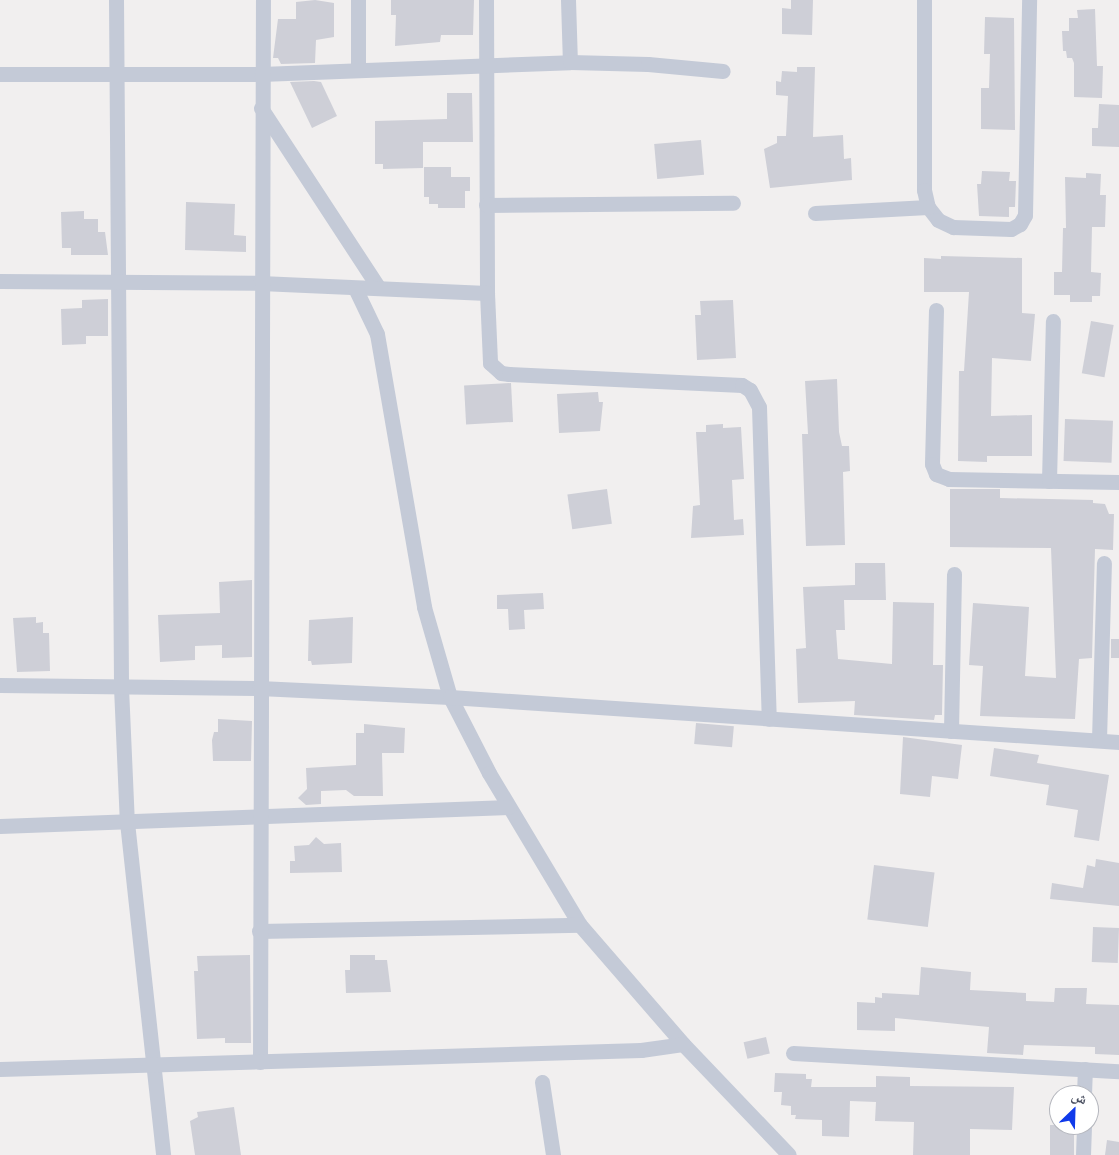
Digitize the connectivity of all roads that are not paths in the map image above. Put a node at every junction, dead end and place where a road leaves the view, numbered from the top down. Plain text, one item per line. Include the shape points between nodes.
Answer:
1 (116, 0) edge
2 (263, 0) edge
3 (358, 0) edge
4 (486, 0) edge
5 (568, 0) edge
6 (924, 0) edge
7 (1029, 0) edge
8 (570, 62) junction
9 (486, 65) junction
10 (358, 69) junction
11 (723, 71) dead end
12 (0, 74) edge
13 (117, 74) junction
14 (261, 74) junction
15 (261, 108) junction
16 (733, 202) dead end
17 (486, 204) junction
18 (928, 207) junction
19 (815, 213) dead end
20 (118, 280) junction
21 (0, 281) edge
22 (260, 283) junction
23 (354, 288) junction
24 (379, 288) junction
25 (487, 293) junction
26 (936, 310) dead end
27 (1054, 321) dead end
28 (1049, 481) junction
29 (1119, 482) edge
30 (1104, 563) dead end
31 (954, 574) dead end
32 (0, 685) edge
33 (121, 687) junction
34 (260, 688) junction
35 (450, 697) junction
36 (769, 720) junction
37 (951, 731) junction
38 (1098, 740) junction
39 (1119, 742) edge
40 (509, 808) junction
41 (258, 818) junction
42 (127, 822) junction
43 (0, 826) edge
44 (580, 926) junction
45 (259, 931) junction
46 (684, 1044) junction
47 (793, 1053) dead end
48 (260, 1062) junction
49 (154, 1065) junction
50 (0, 1069) edge
51 (1085, 1069) junction
52 (1119, 1071) edge
53 (542, 1082) dead end
54 (1084, 1085) edge
55 (1084, 1135) edge
56 (163, 1155) edge
57 (553, 1155) edge
58 (789, 1155) edge
59 (1083, 1155) edge

1 - 13 street
2 - 14 street
3 - 10 street
4 - 9 street
5 - 8 street
6 - 18 street via 924,190
7 - 18 street via 1024,220 1011,229 962,228 938,220
8 - 9 street
8 - 11 street via 648,64
9 - 10 street
9 - 17 street
10 - 14 street
12 - 13 street
13 - 14 street
13 - 20 street
14 - 15 street
15 - 22 street
15 - 24 street
16 - 17 street
17 - 25 street
18 - 19 street
20 - 21 street
20 - 22 street
20 - 33 street
22 - 23 street
22 - 34 street
23 - 24 street
23 - 35 street via 377,334 424,608
24 - 25 street
25 - 36 street via 488,356 494,369 501,373 742,385 756,398
26 - 28 street via 934,469 949,479
27 - 28 street
28 - 29 street
30 - 38 street
31 - 37 street
32 - 33 street
33 - 34 street
33 - 42 street
34 - 35 street
34 - 41 street
35 - 36 street
35 - 40 street
36 - 37 street
37 - 38 street
38 - 39 street
40 - 41 street
40 - 44 street
41 - 42 street
41 - 45 street
42 - 43 street
42 - 49 street
44 - 45 street
44 - 46 street
45 - 48 street
46 - 48 street via 641,1050
46 - 58 street
47 - 51 street
48 - 49 street
49 - 50 street
49 - 56 street
51 - 52 street
51 - 54 street
53 - 57 street
55 - 59 street

